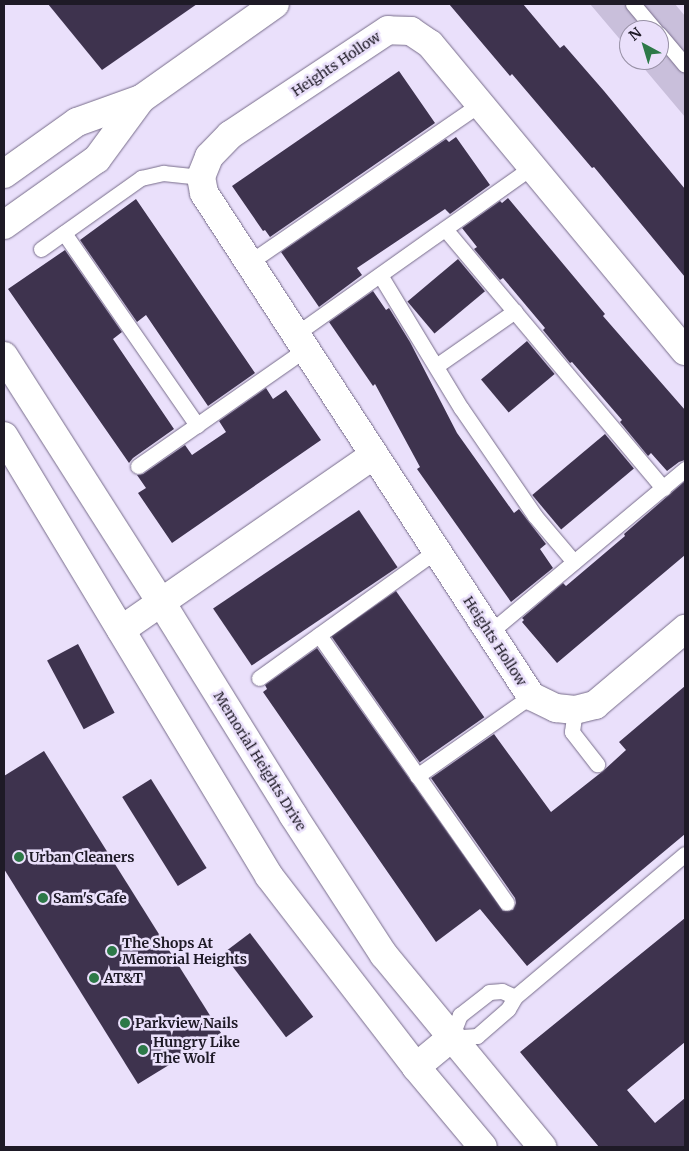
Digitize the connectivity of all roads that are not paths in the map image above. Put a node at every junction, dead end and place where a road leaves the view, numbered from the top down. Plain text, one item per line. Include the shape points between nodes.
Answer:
1 (275, 4) edge
2 (633, 4) edge
3 (647, 20) edge
4 (669, 46) edge
5 (685, 65) edge
6 (141, 100) junction
7 (480, 104) junction
8 (532, 167) junction
9 (4, 174) edge
10 (201, 177) junction
11 (8, 214) edge
12 (445, 229) junction
13 (64, 232) junction
14 (41, 249) dead end
15 (250, 262) junction
16 (380, 275) junction
17 (515, 311) junction
18 (301, 342) junction
19 (685, 351) edge
20 (4, 356) edge
21 (436, 366) junction
22 (197, 425) junction
23 (4, 436) edge
24 (374, 454) junction
25 (138, 466) dead end
26 (685, 469) edge
27 (663, 488) junction
28 (436, 551) junction
29 (574, 562) junction
30 (162, 602) junction
31 (685, 629) edge
32 (121, 630) junction
33 (489, 632) junction
34 (319, 635) junction
35 (259, 678) dead end
36 (531, 696) junction
37 (575, 710) junction
38 (597, 764) dead end
39 (417, 776) junction
40 (685, 854) edge
41 (507, 904) dead end
42 (515, 997) junction
43 (451, 1038) junction
44 (416, 1067) junction
45 (483, 1147) edge
46 (542, 1147) edge

1 - 6 street
2 - 3 lane
4 - 5 lane
6 - 9 street via 77,122
6 - 11 street via 97,159
7 - 8 street, Heights Hollow
7 - 10 street, Heights Hollow via 430,44 410,31 388,30 230,135 209,157
7 - 15 lane
8 - 12 lane
8 - 19 street, Heights Hollow
10 - 13 lane via 162,173 141,178
10 - 15 street, Heights Hollow via 204,192
12 - 16 lane
12 - 17 lane
13 - 14 lane
13 - 22 lane
15 - 18 street, Heights Hollow
16 - 18 lane
16 - 21 lane
17 - 21 lane
17 - 27 lane
18 - 22 lane
18 - 24 street, Heights Hollow
20 - 30 street, Memorial Heights Drive
21 - 29 lane via 535,516
22 - 25 lane
23 - 32 street
24 - 28 street, Heights Hollow
24 - 30 street
26 - 27 lane
27 - 29 lane
28 - 33 street, Heights Hollow
28 - 34 lane
29 - 33 lane
30 - 32 street
30 - 43 street, Memorial Heights Drive via 293,815 384,955
31 - 37 street, Heights Hollow via 595,705
32 - 44 street via 269,876
33 - 36 street, Heights Hollow
34 - 35 lane
34 - 39 lane
36 - 37 street, Heights Hollow via 556,708
36 - 39 lane
37 - 38 lane via 572,732
39 - 41 lane
40 - 42 lane
42 - 43 lane via 508,1009 477,1036
42 - 43 lane via 502,991 489,992 460,1015
43 - 44 street
43 - 46 street, Memorial Heights Drive
44 - 45 street

